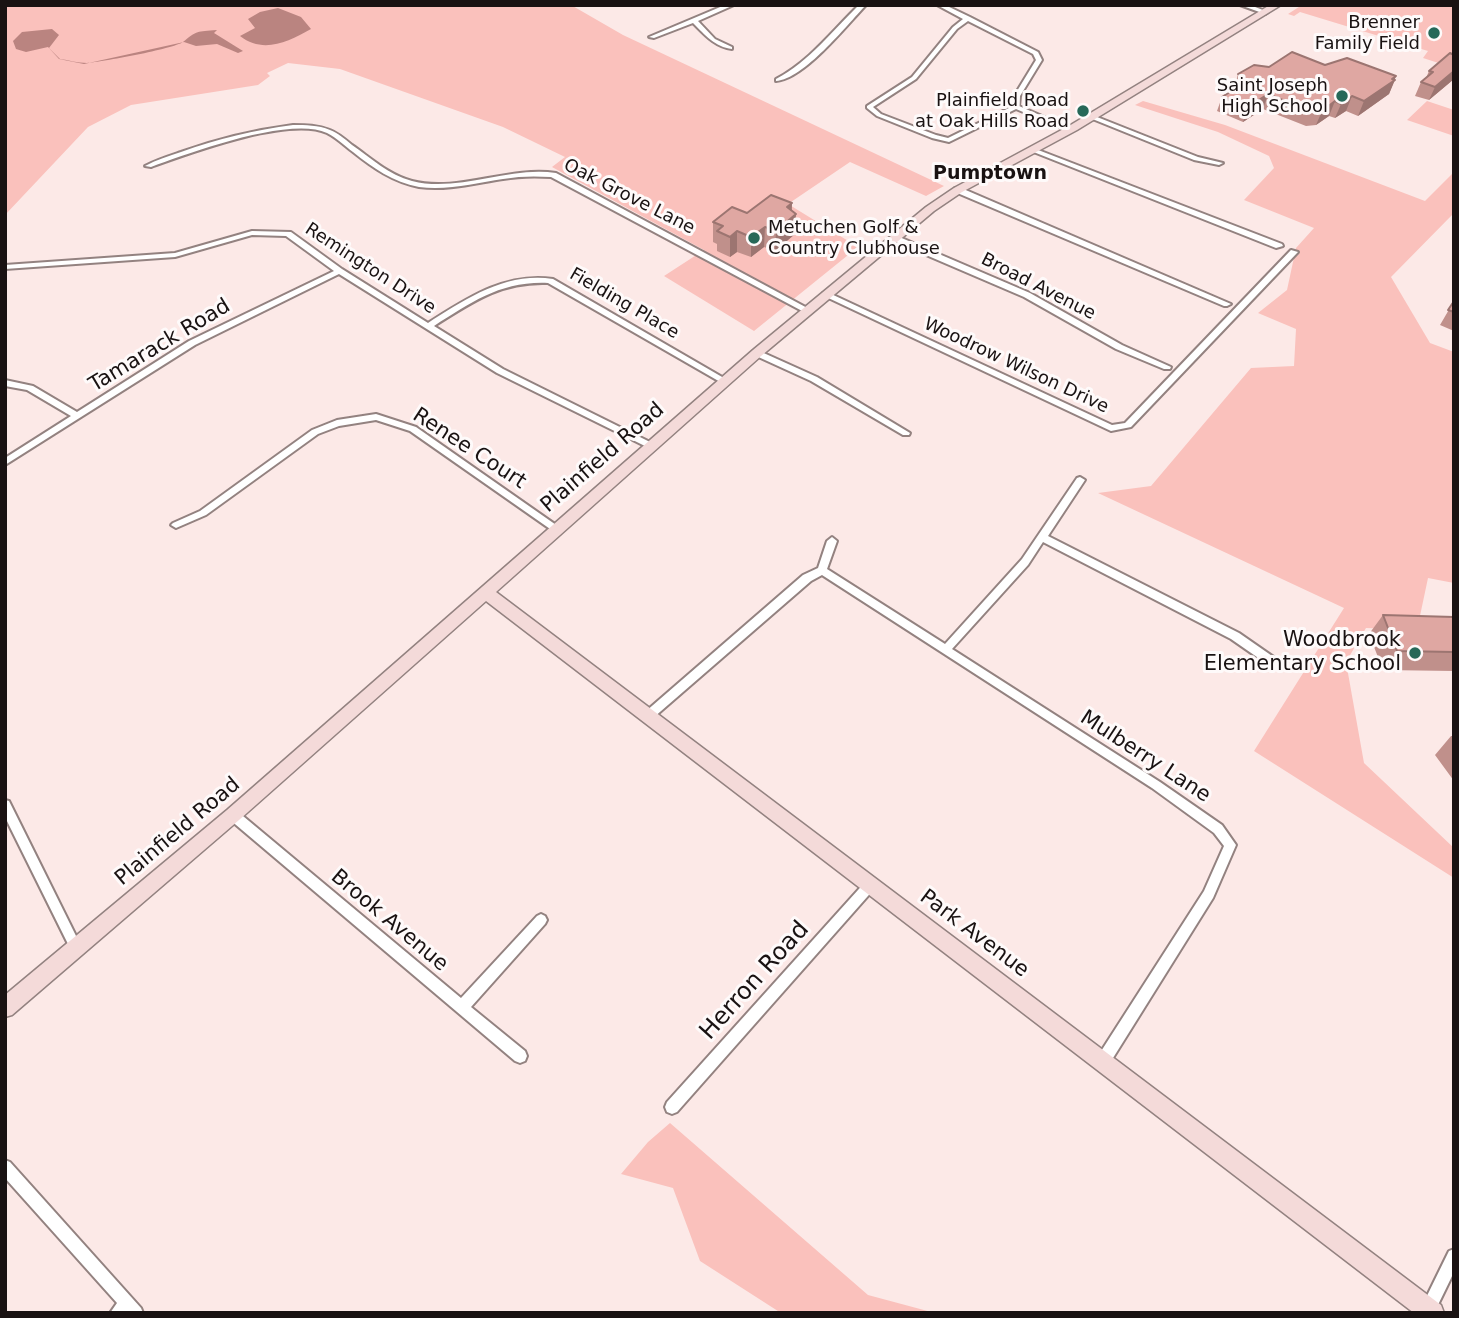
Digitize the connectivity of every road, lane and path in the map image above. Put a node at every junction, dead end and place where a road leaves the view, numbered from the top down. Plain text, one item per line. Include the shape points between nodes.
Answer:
1 (731, 5) edge
2 (863, 5) edge
3 (940, 5) edge
4 (1243, 5) edge
5 (1277, 5) edge
6 (1265, 12) junction
7 (968, 18) junction
8 (694, 20) junction
9 (652, 37) dead end
10 (730, 48) dead end
11 (778, 80) dead end
12 (1016, 107) junction
13 (1091, 117) junction
14 (1070, 130) junction
15 (1033, 150) junction
16 (1219, 163) dead end
17 (149, 166) dead end
18 (958, 190) junction
19 (894, 238) junction
20 (1279, 246) dead end
21 (1294, 252) dead end
22 (5, 267) edge
23 (339, 271) junction
24 (826, 295) junction
25 (1227, 304) dead end
26 (807, 310) junction
27 (428, 326) junction
28 (757, 353) junction
29 (1167, 368) dead end
30 (725, 381) junction
31 (5, 383) edge
32 (78, 416) junction
33 (906, 433) dead end
34 (650, 446) junction
35 (5, 462) edge
36 (1080, 480) dead end
37 (176, 525) dead end
38 (556, 529) junction
39 (1042, 537) junction
40 (832, 541) dead end
41 (821, 570) junction
42 (486, 593) junction
43 (945, 650) junction
44 (1271, 661) dead end
45 (649, 715) junction
46 (5, 804) edge
47 (233, 816) junction
48 (871, 884) junction
49 (541, 920) dead end
50 (76, 948) junction
51 (463, 1007) junction
52 (5, 1008) edge
53 (520, 1056) dead end
54 (1103, 1060) junction
55 (672, 1107) dead end
56 (5, 1167) edge
57 (1454, 1256) edge
58 (126, 1309) edge
59 (1431, 1311) edge

1 - 8 street
2 - 11 street via 841,24 828,44
3 - 7 street
4 - 6 street
5 - 6 street, Plainfield Road
6 - 13 street, Plainfield Road
7 - 12 street via 1039,56 1017,96
7 - 12 street via 914,78 869,107 879,115 949,140
8 - 9 street
8 - 10 street via 713,40
12 - 14 street
13 - 14 street, Plainfield Road
13 - 16 street via 1196,159
14 - 15 street, Plainfield Road
15 - 18 street, Plainfield Road
15 - 20 street
17 - 26 street, Oak Grove Lane via 244,136 310,126 330,132 384,172 418,184 443,186 530,172 553,174
18 - 19 street, Plainfield Road
18 - 25 street
19 - 24 street, Plainfield Road
19 - 29 street, Broad Avenue via 1027,295 1119,347
21 - 24 street, Woodrow Wilson Drive via 1128,425 1111,428
22 - 23 street, Remington Drive via 175,255 264,231 288,234
23 - 27 street, Remington Drive
23 - 32 street, Tamarack Road via 192,343
24 - 26 street, Plainfield Road
26 - 28 street, Plainfield Road
27 - 30 street, Fielding Place via 497,285 527,279 550,281
27 - 34 street, Remington Drive via 500,371
28 - 30 street, Plainfield Road
28 - 33 street via 814,379
30 - 34 street, Plainfield Road
31 - 32 street via 30,388
32 - 35 street, Tamarack Road
34 - 38 street, Plainfield Road
36 - 39 street
37 - 38 street, Renee Court via 203,513 315,432 376,417 413,429
38 - 42 street, Plainfield Road
39 - 43 street via 997,597
39 - 44 street via 1235,636
40 - 41 street
41 - 43 street, Mulberry Lane
41 - 45 street
42 - 45 street, Park Avenue
42 - 47 street, Plainfield Road
43 - 54 street, Mulberry Lane via 1156,785 1218,829 1230,845 1209,894
45 - 48 street, Park Avenue
46 - 50 street
47 - 50 street, Plainfield Road
47 - 51 street, Brook Avenue
48 - 54 street, Park Avenue
48 - 55 street, Herron Road
49 - 51 street
50 - 52 street, Plainfield Road
51 - 53 street, Brook Avenue
54 - 59 street, Park Avenue
56 - 58 street
57 - 59 street

